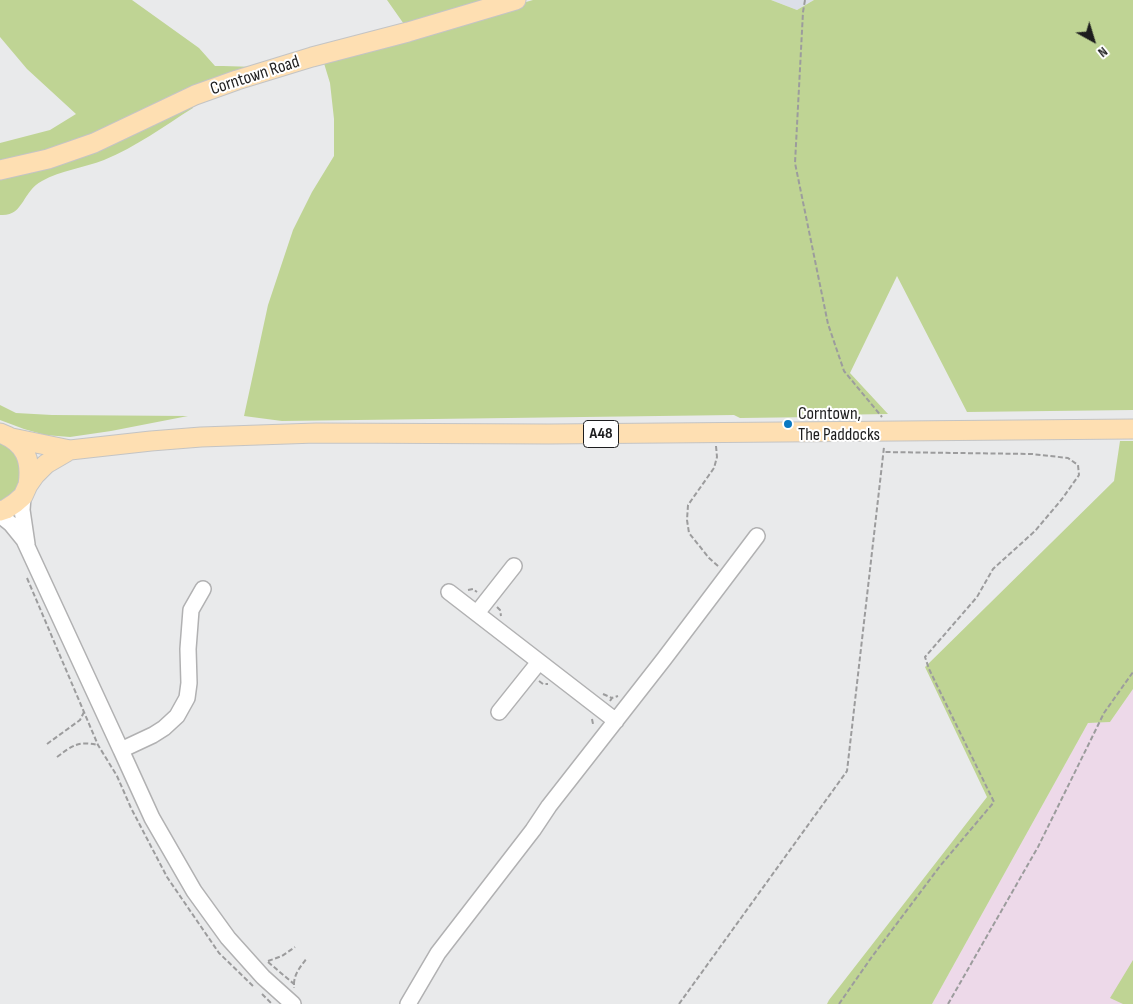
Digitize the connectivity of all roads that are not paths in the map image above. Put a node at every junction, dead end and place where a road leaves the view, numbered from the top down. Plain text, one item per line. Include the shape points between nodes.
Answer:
1 (516, 0) edge
2 (0, 170) edge
3 (1133, 429) edge
4 (6, 436) edge
5 (70, 450) junction
6 (25, 490) junction
7 (0, 513) edge
8 (757, 536) dead end
9 (28, 550) junction
10 (514, 566) dead end
11 (203, 589) dead end
12 (449, 592) dead end
13 (477, 613) junction
14 (539, 662) junction
15 (499, 712) dead end
16 (616, 721) junction
17 (121, 750) junction
18 (293, 996) edge
19 (408, 1004) edge

1 - 2 main road, Corntown Road via 237,80 195,95 94,143 48,159
3 - 5 main road, A48 via 249,434
4 - 5 main road, A48
4 - 6 main road, A48 via 22,448 28,459 30,472
5 - 6 main road, A48 via 46,464
6 - 7 main road, A48 via 15,504
6 - 9 street via 22,510
7 - 9 street via 24,540
8 - 16 street
9 - 17 street
10 - 13 street
11 - 17 street via 191,610 187,698 177,716 164,728
12 - 13 street
13 - 14 street
14 - 15 street
14 - 16 street
16 - 19 street via 438,953
17 - 18 street via 152,818 194,891 262,977

